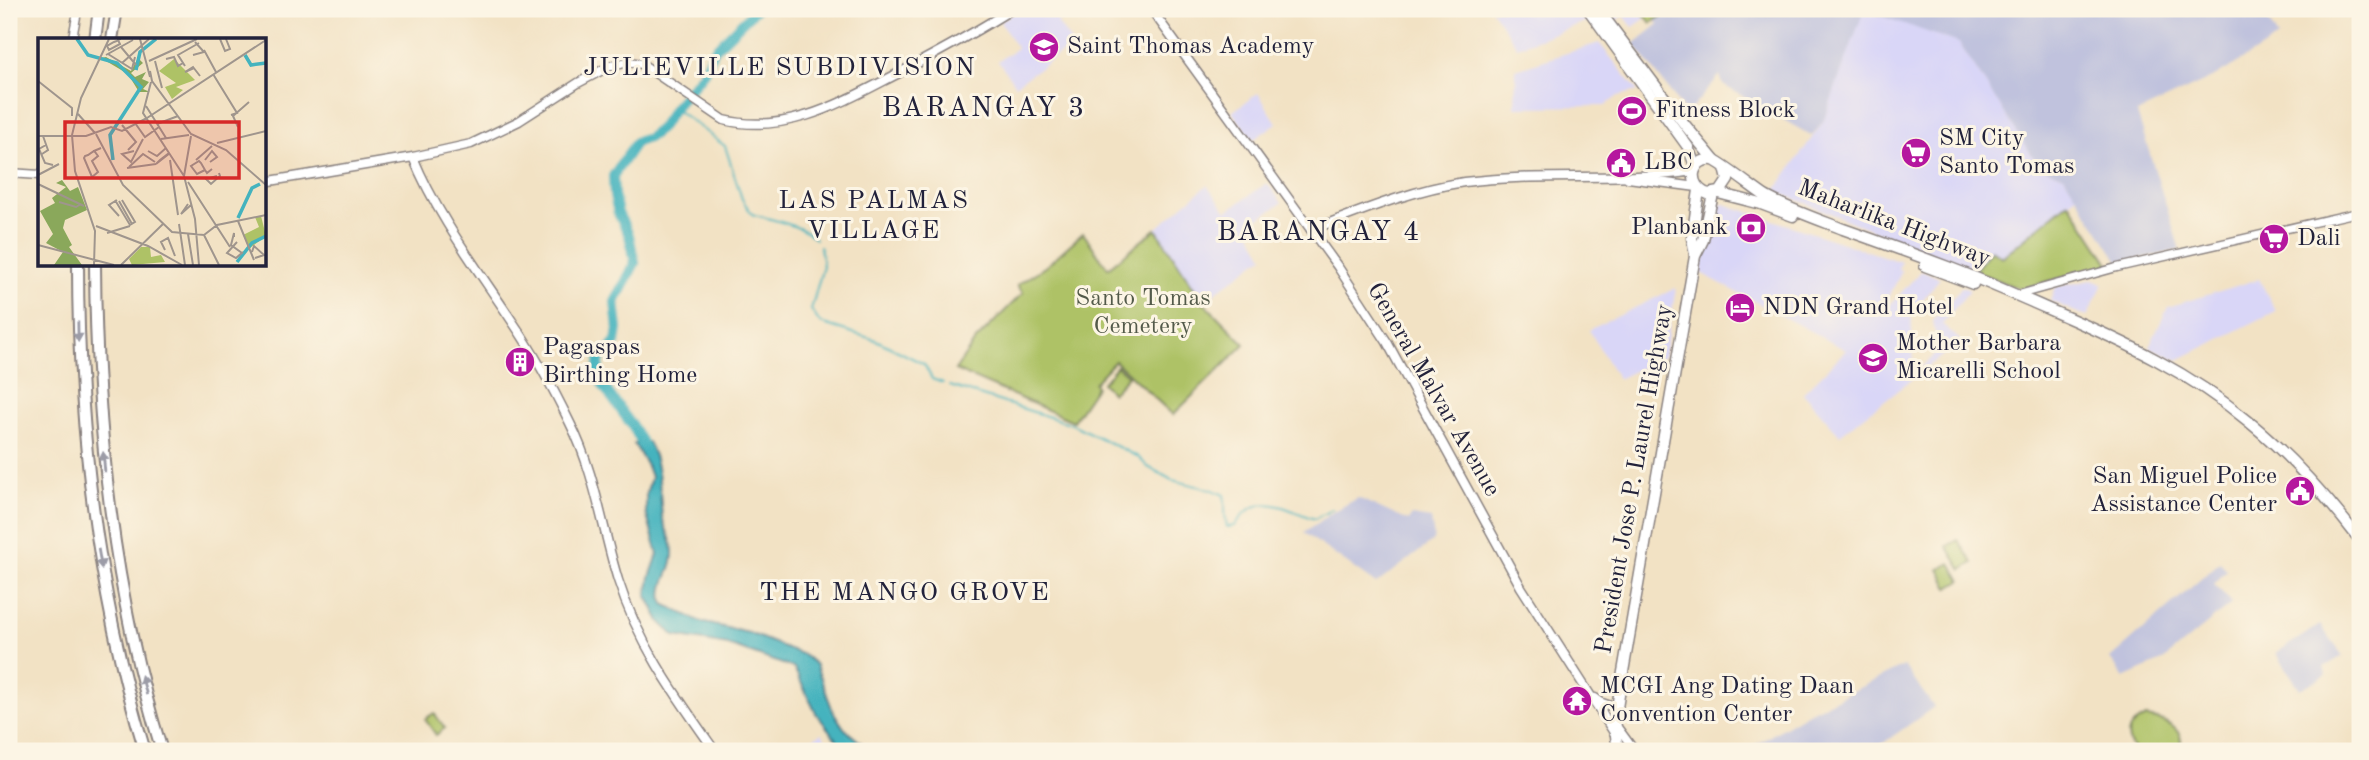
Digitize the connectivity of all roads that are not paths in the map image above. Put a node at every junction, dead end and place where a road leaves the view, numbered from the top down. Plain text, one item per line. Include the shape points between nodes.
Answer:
1 (78, 9) edge
2 (99, 9) edge
3 (117, 9) edge
4 (1013, 9) edge
5 (1151, 9) edge
6 (1588, 9) edge
7 (1598, 9) edge
8 (72, 38) edge
9 (94, 38) edge
10 (112, 38) edge
11 (413, 157) junction
12 (1714, 160) junction
13 (1725, 168) junction
14 (1695, 170) junction
15 (9, 173) edge
16 (38, 175) edge
17 (1622, 176) junction
18 (266, 183) edge
19 (1698, 188) junction
20 (1715, 194) junction
21 (2360, 212) edge
22 (1311, 230) junction
23 (1695, 256) junction
24 (78, 266) edge
25 (94, 266) edge
26 (2014, 296) junction
27 (2360, 540) edge
28 (1590, 694) junction
29 (1617, 708) junction
30 (1615, 730) junction
31 (145, 751) edge
32 (162, 751) edge
33 (715, 751) edge
34 (1619, 751) edge
35 (1635, 751) edge

1 - 8 street
2 - 9 highway
3 - 10 highway
4 - 11 main road via 970,36 802,118 738,124 724,120 642,64 629,62 610,66 471,144
5 - 22 main road, General Malvar Avenue
6 - 14 highway via 1688,147
7 - 12 highway
11 - 18 main road
11 - 33 main road via 455,235 532,352 568,419 583,454 619,582 646,648
12 - 13 highway
12 - 14 highway
13 - 20 highway via 1727,183
13 - 26 highway, Maharlika Highway via 1793,211
14 - 17 main road
14 - 19 highway
15 - 16 main road
17 - 19 main road
17 - 22 main road via 1464,183 1401,197
19 - 20 highway
19 - 23 highway, President Jose P. Laurel Highway via 1692,238
20 - 23 highway, President Jose P. Laurel Highway
20 - 26 highway, Maharlika Highway via 1761,204
21 - 26 street
22 - 28 main road, General Malvar Avenue via 1387,342 1521,586
23 - 29 highway, President Jose P. Laurel Highway
24 -> 31 highway via 83,422 99,550 121,662
32 -> 25 highway via 138,663 107,496
26 - 27 highway, Maharlika Highway via 2152,356 2237,413 2297,466
28 - 29 main road
28 - 30 main road, General Malvar Avenue
29 - 30 highway, President Jose P. Laurel Highway
30 - 34 highway, President Jose P. Laurel Highway
30 - 35 street

